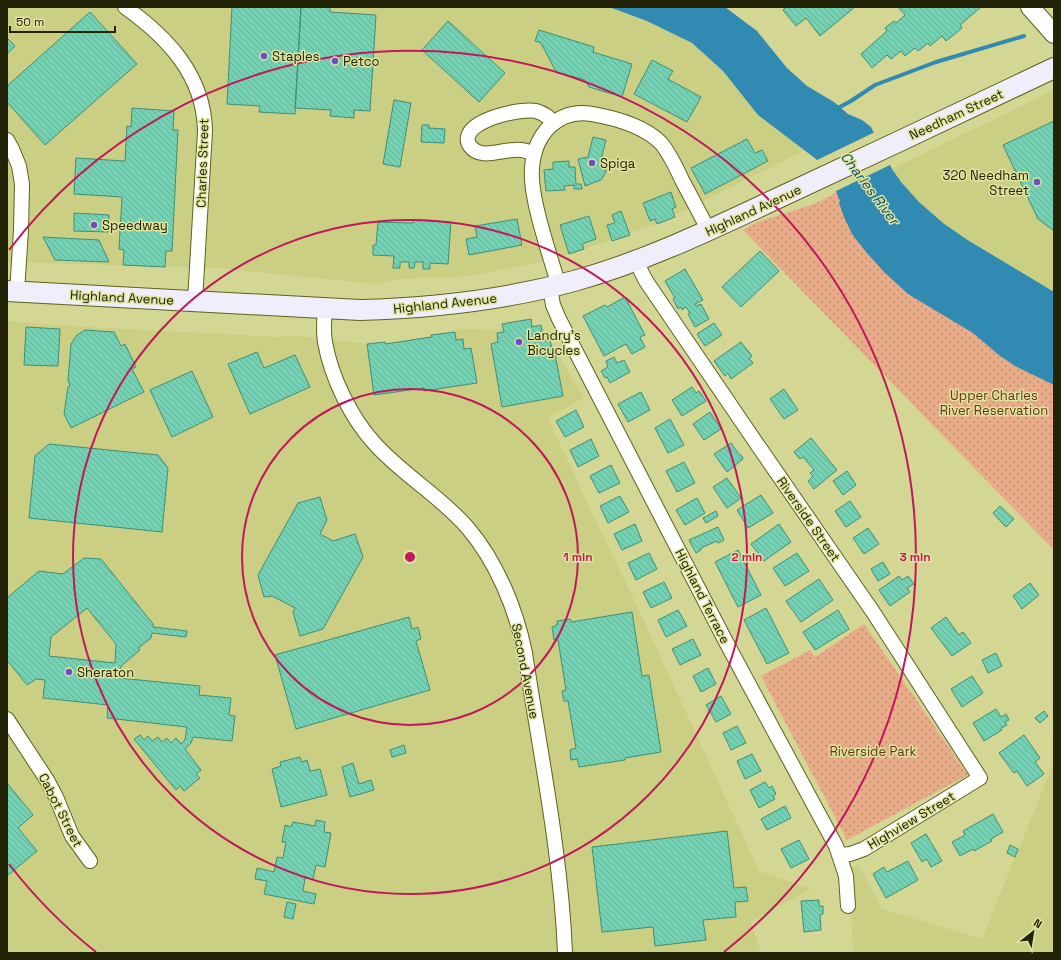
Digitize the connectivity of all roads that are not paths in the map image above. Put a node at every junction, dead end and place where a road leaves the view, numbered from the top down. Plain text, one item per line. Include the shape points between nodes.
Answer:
1 (125, 7) edge
2 (1030, 7) edge
3 (1054, 34) edge
4 (1054, 68) edge
5 (554, 123) junction
6 (7, 140) edge
7 (534, 154) junction
8 (858, 161) joint
9 (709, 231) junction
10 (636, 261) junction
11 (554, 286) junction
12 (12, 292) edge
13 (195, 301) junction
14 (325, 309) junction
15 (7, 719) edge
16 (980, 778) joint
17 (840, 855) junction
18 (90, 861) dead end
19 (848, 906) dead end
20 (565, 953) edge

1 - 13 street, Charles Street via 154,29 172,48 192,78 202,104 205,131
2 - 3 street
4 - 8 main road, Needham Street
5 - 7 street, Highland Terrace via 542,136
5 - 7 street via 546,115 536,111 519,112 481,123 473,128 468,136 469,145 482,153 525,150
5 - 9 street via 568,114 585,113 626,123 654,138 670,157
6 - 12 street via 19,166 22,184 21,230
7 - 11 street, Highland Terrace via 531,172 533,192
8 - 9 main road, Highland Avenue
9 - 10 main road, Highland Avenue
10 - 11 main road, Highland Avenue
10 - 16 street, Riverside Street via 646,281 887,632
11 - 14 main road, Highland Avenue via 485,300 432,307
11 - 17 street, Highland Terrace via 553,304 559,319
12 - 13 main road, Highland Avenue
13 - 14 main road, Highland Avenue
14 - 20 street, Second Avenue via 324,340 329,359 343,395 356,418 375,444 468,528 492,564 513,611 525,653 548,800 562,900
15 - 18 street, Cabot Street via 52,788 72,836
16 - 17 street, Highview Street via 864,849
17 - 19 street, Highland Terrace via 846,876

